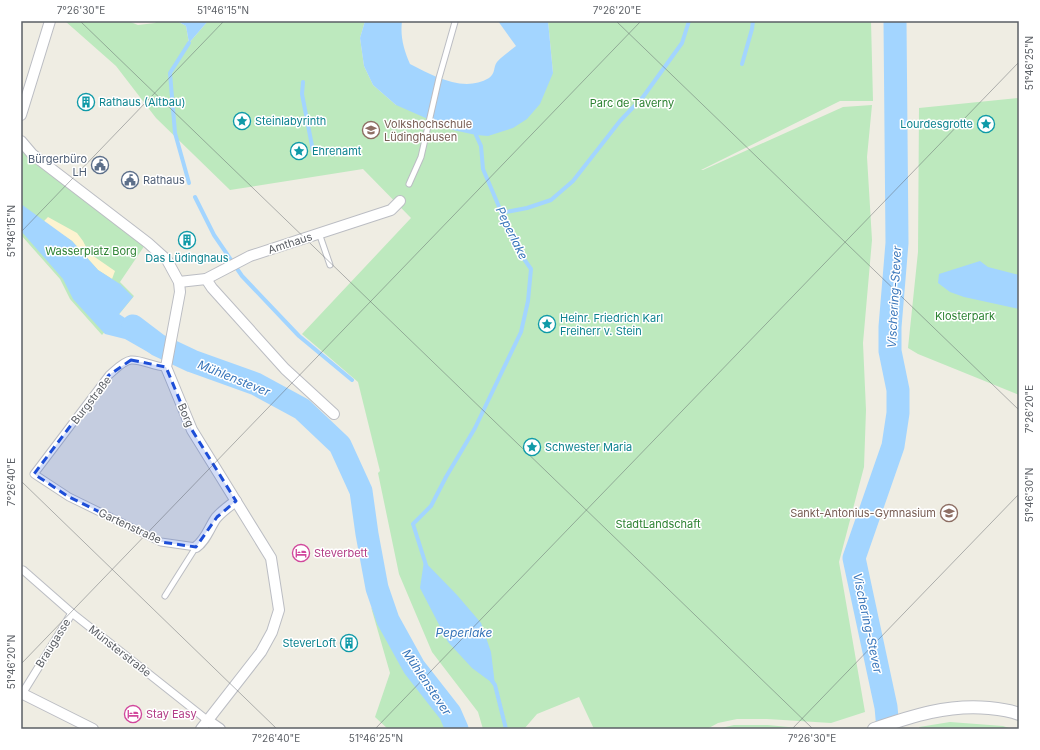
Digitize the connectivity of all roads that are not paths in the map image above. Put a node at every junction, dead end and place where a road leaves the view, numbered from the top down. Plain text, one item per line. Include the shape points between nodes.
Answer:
1 (50, 21) edge
2 (455, 22) edge
3 (21, 115) edge
4 (21, 141) edge
5 (409, 184) dead end
6 (400, 201) dead end
7 (319, 233) junction
8 (330, 265) dead end
9 (206, 279) junction
10 (179, 282) junction
11 (167, 365) junction
12 (334, 414) dead end
13 (34, 474) joint
14 (236, 501) junction
15 (196, 547) junction
16 (23, 570) dead end
17 (165, 596) dead end
18 (72, 613) junction
19 (22, 694) edge
20 (1019, 714) edge
21 (207, 720) junction
22 (93, 729) edge
23 (201, 729) edge
24 (220, 729) edge
25 (874, 729) edge

1 - 3 street
2 - 5 lane via 421,157
4 - 10 street via 32,154 148,242 167,260
6 - 7 street, Amthaus via 391,210
7 - 8 lane
7 - 9 street, Amthaus via 250,256
9 - 10 street, Amthaus
9 - 12 street via 285,369
10 - 11 street via 180,292
11 - 13 street, Burgstraße via 158,367 131,360 109,375
11 - 14 street, Borg via 192,430
13 - 15 street, Gartenstraße via 69,497 161,542
14 - 15 street via 217,517 201,544
14 - 21 street, Borg via 271,558 279,610 272,632 261,652
15 - 17 lane
16 - 18 street, Münsterstraße
18 - 19 street, Braugasse
18 - 21 street, Münsterstraße
19 - 22 street
20 - 25 street via 1011,710 966,707 935,710
21 - 23 street, Borg
21 - 24 street, Münsterstraße

